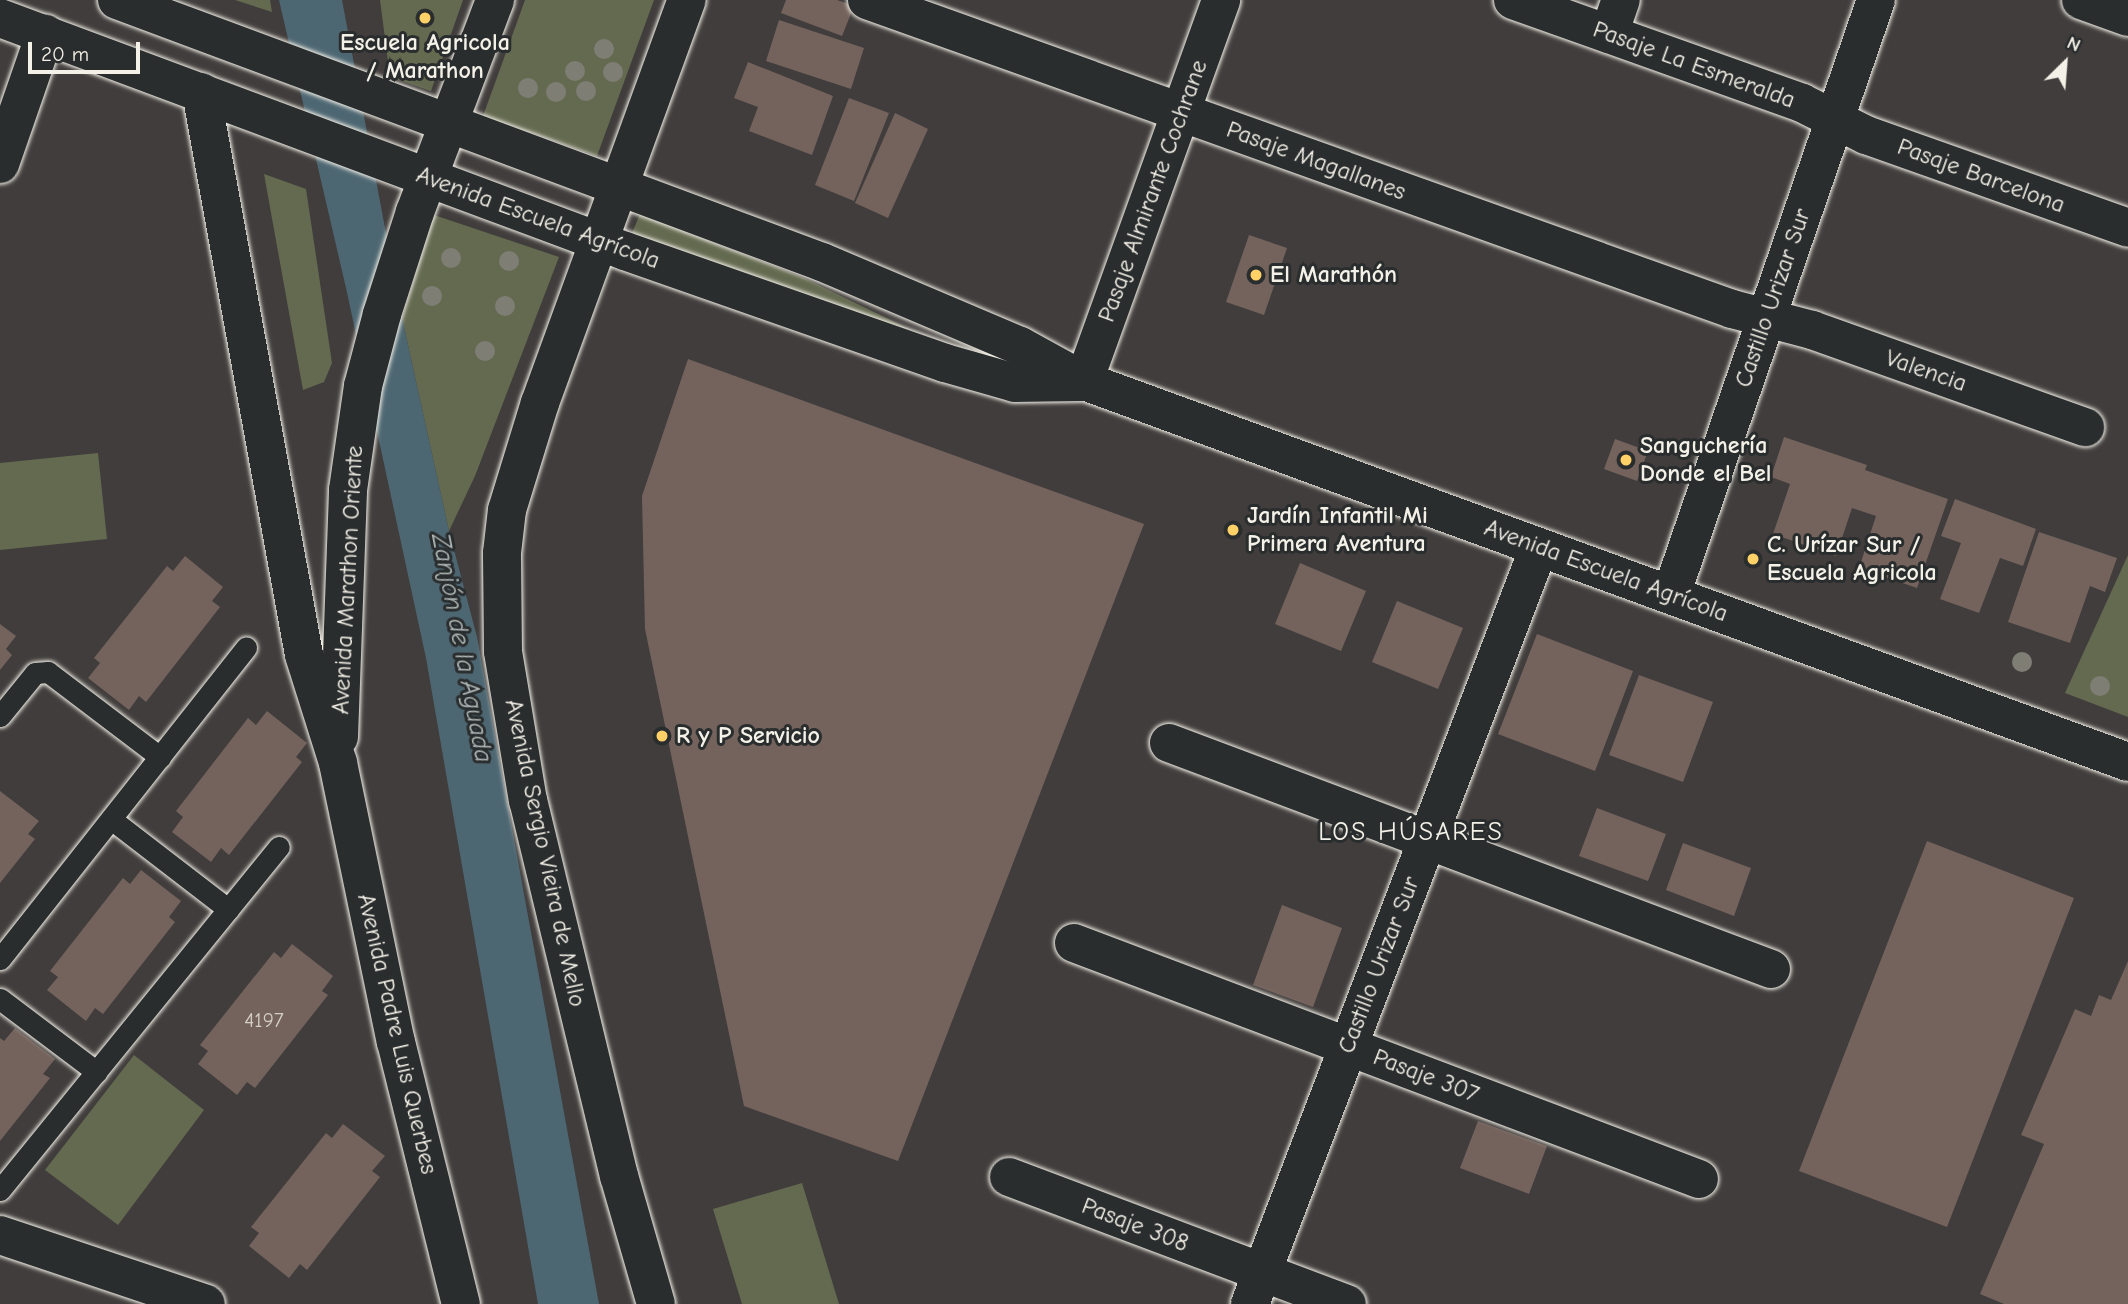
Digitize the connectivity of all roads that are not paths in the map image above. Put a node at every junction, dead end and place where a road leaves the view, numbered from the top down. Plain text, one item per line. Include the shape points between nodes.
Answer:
1 (117, 0) edge
2 (495, 0) edge
3 (687, 0) edge
4 (867, 0) edge
5 (1221, 0) edge
6 (1513, 0) edge
7 (1876, 0) edge
8 (2081, 0) edge
9 (1615, 17) edge
10 (2128, 17) edge
11 (0, 18) edge
12 (45, 34) junction
13 (201, 92) junction
14 (1181, 112) junction
15 (1835, 119) junction
16 (447, 123) junction
17 (0, 164) edge
18 (428, 177) junction
19 (618, 186) junction
20 (2128, 228) edge
21 (598, 240) junction
22 (1766, 318) junction
23 (1084, 382) junction
24 (2085, 427) dead end
25 (1539, 547) junction
26 (1671, 595) junction
27 (246, 648) dead end
28 (0, 716) edge
29 (1169, 743) dead end
30 (160, 757) junction
31 (2128, 762) edge
32 (338, 763) junction
33 (111, 819) junction
34 (1427, 839) junction
35 (279, 847) dead end
36 (228, 909) junction
37 (1074, 943) dead end
38 (0, 959) edge
39 (1770, 969) dead end
40 (0, 999) edge
41 (1348, 1046) junction
42 (97, 1072) junction
43 (1009, 1177) dead end
44 (1699, 1178) dead end
45 (0, 1190) edge
46 (0, 1235) edge
47 (106, 1288) edge
48 (1256, 1288) edge
49 (206, 1304) edge
50 (461, 1304) edge
51 (656, 1304) edge
52 (1347, 1304) edge

1 - 16 main road, Avenida Escuela Agrícola
2 - 16 main road, Avenida Marathon Oriente
3 - 19 main road
4 - 14 main road, Pasaje Magallanes
5 - 14 main road, Pasaje Almirante Cochrane
6 - 9 main road, Pasaje La Esmeralda
7 - 15 main road, Castillo Urizar Sur
8 - 10 main road
9 - 15 main road, Pasaje La Esmeralda
11 - 12 main road, Avenida Escuela Agrícola
12 - 13 main road, Avenida Escuela Agrícola
12 - 17 main road
13 - 18 main road, Avenida Escuela Agrícola
13 - 32 main road via 291,593 304,654
14 - 22 main road, Pasaje Magallanes
14 - 23 main road, Pasaje Almirante Cochrane
15 - 20 main road, Pasaje Barcelona via 1866,135
15 - 22 main road, Castillo Urizar Sur
16 - 18 main road, Avenida Marathon Oriente
16 - 19 main road, Avenida Escuela Agrícola
18 - 21 main road, Avenida Escuela Agrícola
18 - 32 main road, Avenida Marathon Oriente via 363,386 348,490
19 - 21 main road
19 - 23 main road, Avenida Escuela Agrícola via 822,262 1020,346
21 - 23 main road, Avenida Escuela Agrícola via 945,363 1015,383
21 - 51 main road, Avenida Sergio Vieira de Mello via 507,510 502,553 503,651 528,801
22 - 24 main road, Valencia via 1812,330
22 - 26 main road, Castillo Urizar Sur
23 - 25 main road, Avenida Escuela Agrícola
25 - 26 main road, Avenida Escuela Agrícola
25 - 34 main road, Castillo Urizar Sur
26 - 31 main road, Avenida Escuela Agrícola
27 - 30 lane
28 - 30 lane via 35,673 48,672
29 - 34 main road
30 - 33 lane
32 - 50 main road, Avenida Padre Luis Querbes via 396,1042
33 - 36 lane
33 - 38 lane
34 - 39 main road
34 - 41 main road, Castillo Urizar Sur
35 - 36 lane
36 - 42 lane
37 - 41 main road, Pasaje 307
40 - 42 lane
41 - 44 main road, Pasaje 307
41 - 48 main road, Castillo Urizar Sur
42 - 45 lane
43 - 48 main road, Pasaje 308
46 - 47 main road
47 - 49 main road
48 - 52 main road, Pasaje 308

